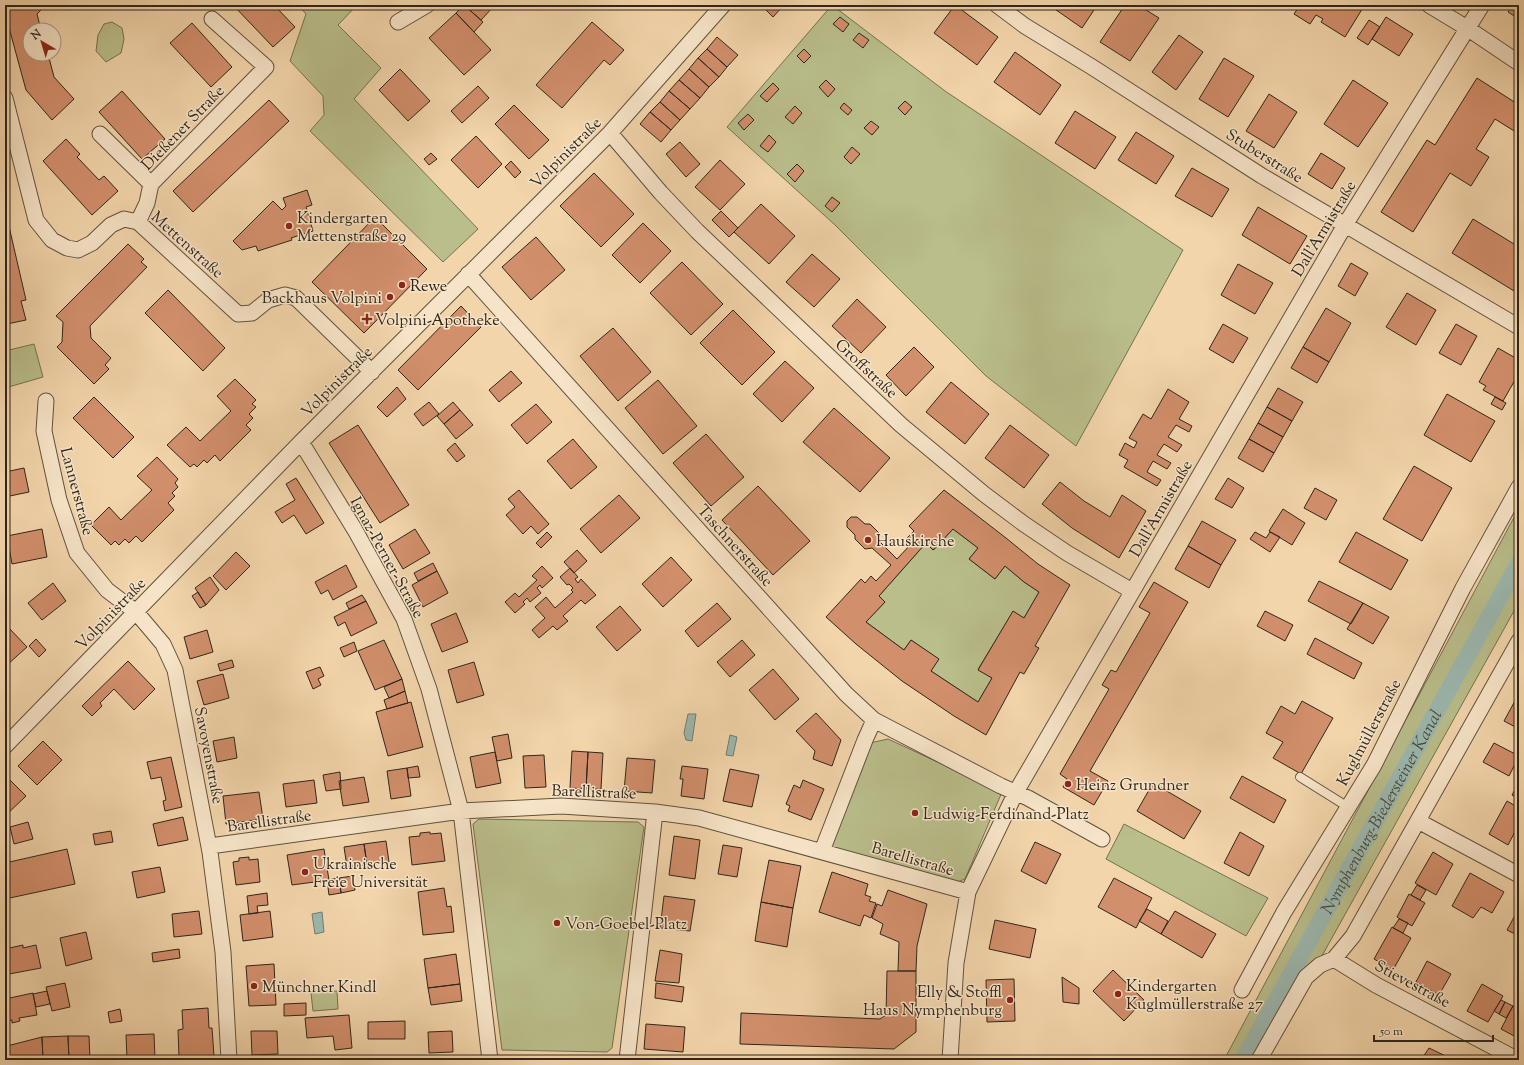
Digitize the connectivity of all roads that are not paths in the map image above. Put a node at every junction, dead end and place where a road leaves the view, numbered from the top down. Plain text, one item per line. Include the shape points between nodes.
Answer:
1 (427, 5) edge
2 (724, 5) edge
3 (997, 5) edge
4 (1429, 5) edge
5 (1482, 5) edge
6 (212, 19) dead end
7 (398, 22) dead end
8 (1467, 28) junction
9 (1519, 63) edge
10 (5, 98) edge
11 (610, 133) junction
12 (100, 134) dead end
13 (151, 184) junction
14 (138, 222) junction
15 (1345, 225) junction
16 (468, 274) junction
17 (1519, 327) edge
18 (372, 372) junction
19 (46, 401) dead end
20 (301, 442) junction
21 (1519, 487) edge
22 (1132, 591) junction
23 (136, 612) junction
24 (1519, 641) edge
25 (874, 720) junction
26 (5, 746) edge
27 (1300, 777) dead end
28 (1016, 792) junction
29 (1348, 807) junction
30 (461, 811) junction
31 (655, 812) junction
32 (1418, 821) junction
33 (1102, 839) dead end
34 (210, 846) junction
35 (822, 851) junction
36 (1519, 875) edge
37 (968, 892) junction
38 (1334, 959) junction
39 (1242, 990) dead end
40 (229, 1060) edge
41 (490, 1060) edge
42 (627, 1060) edge
43 (950, 1060) edge
44 (1259, 1060) edge
45 (1518, 1060) edge

1 - 7 street
2 - 11 street, Volpinistraße
3 - 15 street, Stuberstraße via 1025,26 1262,176
4 - 8 street
5 - 8 street, Dall'Armistraße
6 - 13 street, Dießener Straße via 266,67
8 - 9 street
8 - 15 street, Dall'Armistraße
10 - 14 street, Mettenstraße via 36,220 52,240 67,248 78,250 92,243 111,224 124,219
11 - 16 street, Volpinistraße
11 - 22 street, Groffstraße via 697,231 901,425 1024,524
12 - 13 street
13 - 14 street, Dießener Straße via 147,203
14 - 18 street, Mettenstraße via 238,314 252,313 268,300 285,295 296,298
15 - 17 street, Stuberstraße
15 - 22 street, Dall'Armistraße
16 - 18 street, Volpinistraße
16 - 25 street, Taschnerstraße via 846,694
18 - 20 street, Volpinistraße
19 - 23 street, Lannerstraße via 44,431 59,500 77,553 107,590
20 - 23 street, Volpinistraße
20 - 30 street, Ignaz-Perner-Straße via 355,530 404,620 429,689
21 - 29 street, Kuglmüllerstraße via 1463,588 1374,765
22 - 28 street, Dall'Armistraße
23 - 26 street, Volpinistraße
23 - 34 street, Savoyenstraße via 163,644 175,670
24 - 32 street
25 - 28 street, Taschnerstraße
25 - 35 street
27 - 29 lane
28 - 33 street, Taschnerstraße
28 - 37 street, Dall'Armistraße
29 - 39 street, Kuglmüllerstraße via 1284,912
30 - 31 street, Barellistraße via 561,806
30 - 34 street, Barellistraße
30 - 41 street
31 - 35 street, Barellistraße via 699,818
31 - 42 street
32 - 36 street
32 - 38 street via 1353,936
34 - 40 street, Savoyenstraße via 223,952
35 - 37 street, Barellistraße
37 - 43 street, Dall'Armistraße via 956,963
38 - 44 street via 1320,964 1306,977
38 - 45 street, Stievestraße via 1376,985

